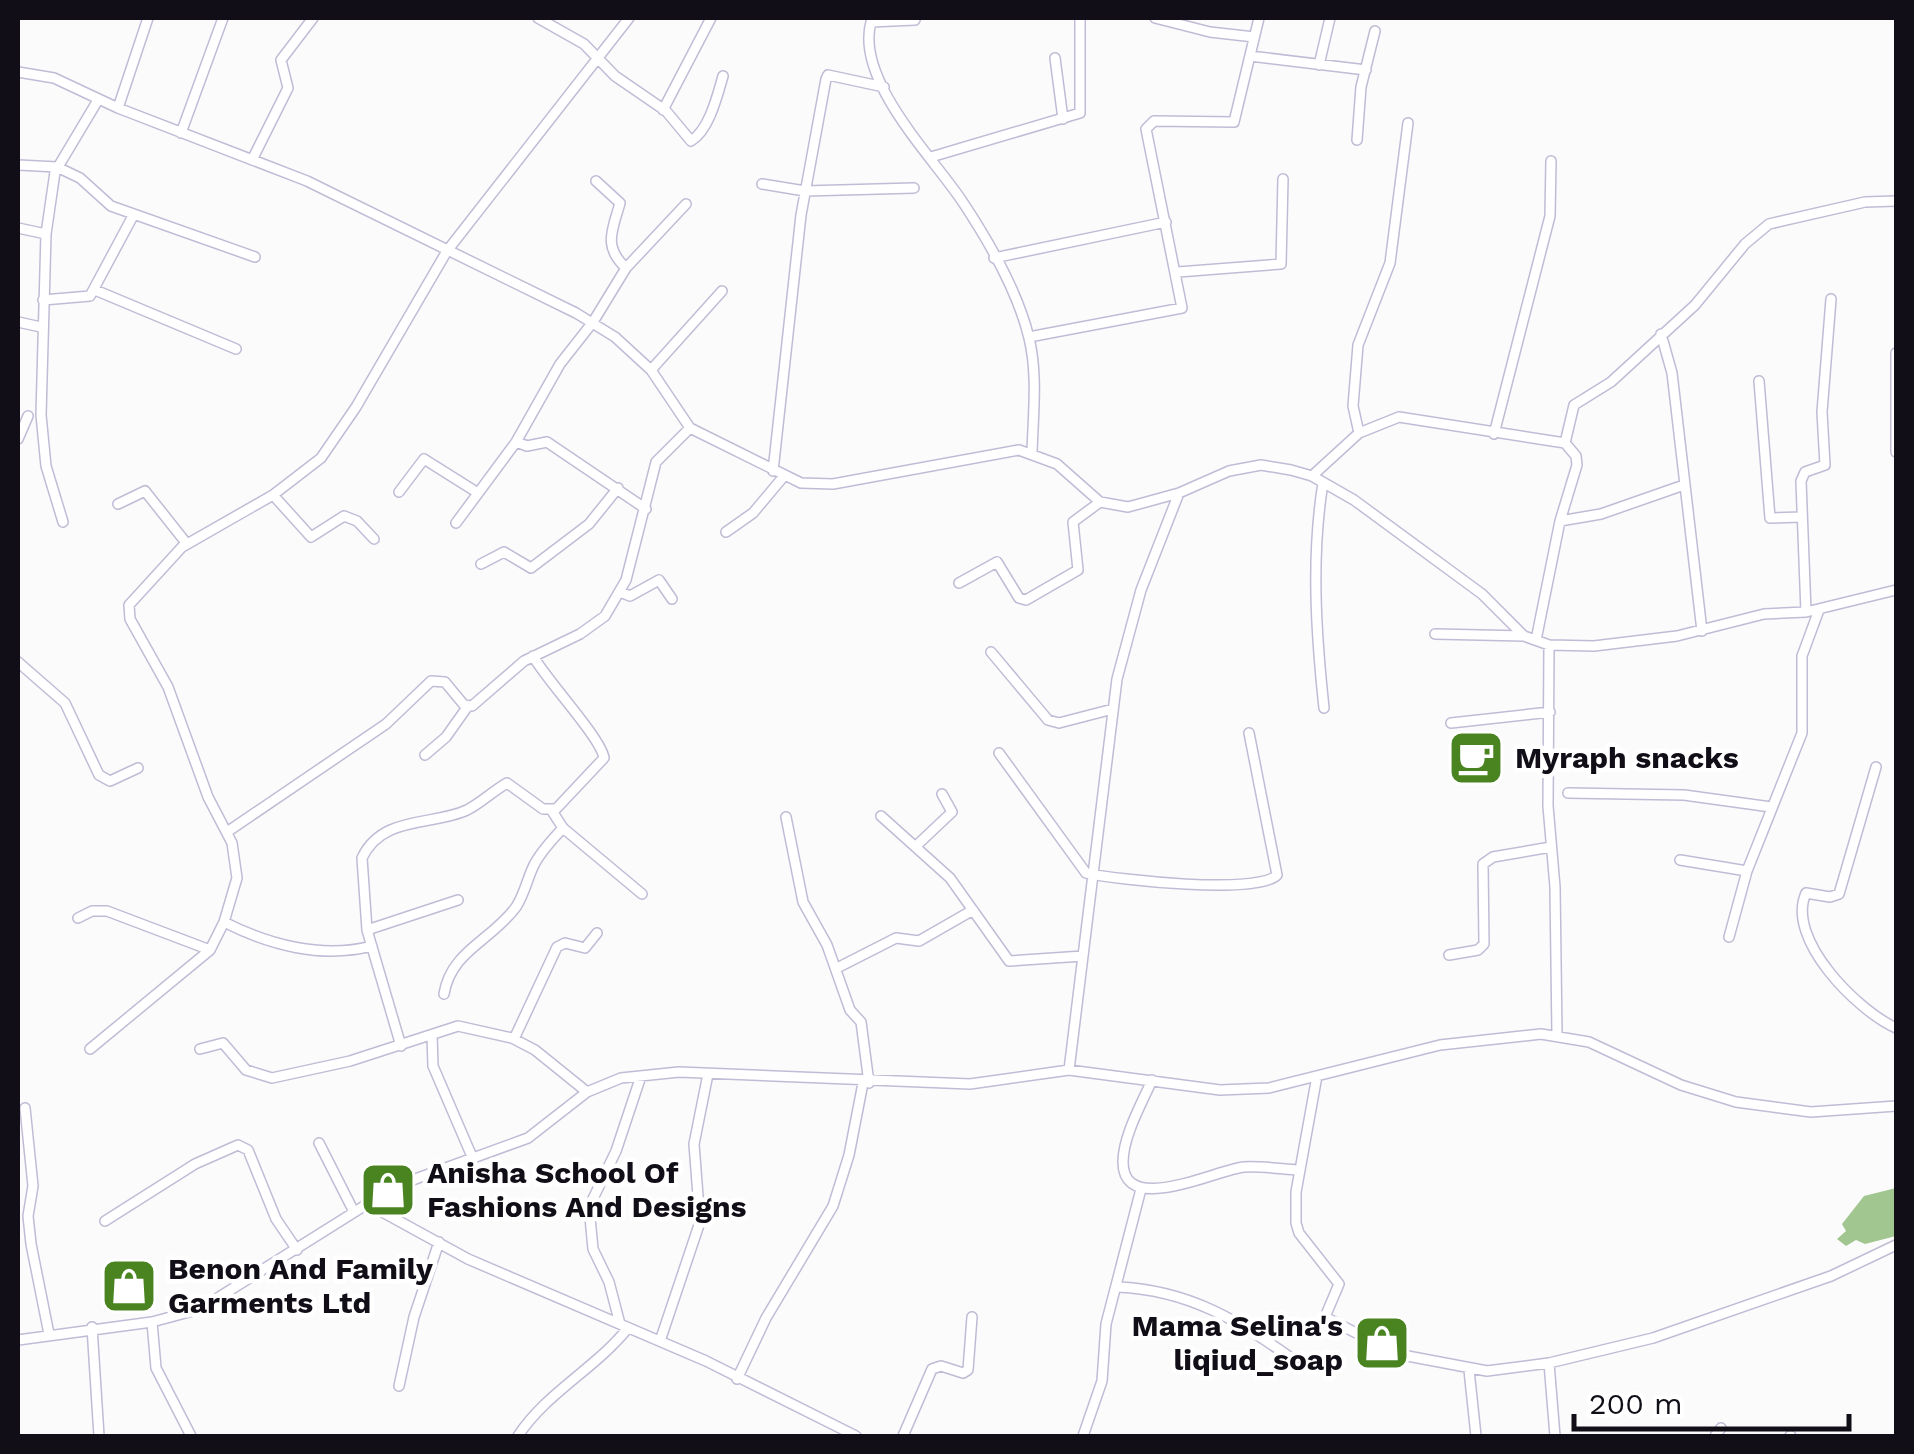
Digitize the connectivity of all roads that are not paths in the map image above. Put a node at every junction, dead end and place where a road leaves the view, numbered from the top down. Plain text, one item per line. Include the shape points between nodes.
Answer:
1 (148, 18) edge
2 (223, 18) edge
3 (313, 18) edge
4 (538, 18) edge
5 (629, 18) edge
6 (711, 18) edge
7 (1080, 18) edge
8 (1155, 18) edge
9 (1259, 18) edge
10 (1330, 18) edge
11 (915, 20) dead end
12 (1375, 31) dead end
13 (1254, 37) junction
14 (1250, 56) junction
15 (598, 58) junction
16 (1055, 58) dead end
17 (1319, 65) junction
18 (1366, 70) junction
19 (18, 72) edge
20 (723, 76) dead end
21 (884, 87) junction
22 (98, 100) junction
23 (118, 108) junction
24 (663, 110) junction
25 (1063, 119) junction
26 (1408, 123) dead end
27 (181, 133) junction
28 (1358, 140) dead end
29 (931, 156) junction
30 (252, 160) junction
31 (1551, 161) dead end
32 (18, 165) edge
33 (57, 167) junction
34 (1283, 179) dead end
35 (596, 182) dead end
36 (762, 184) dead end
37 (914, 188) dead end
38 (805, 191) junction
39 (1896, 201) edge
40 (686, 204) dead end
41 (134, 214) junction
42 (1166, 222) junction
43 (18, 228) edge
44 (46, 234) junction
45 (447, 251) junction
46 (255, 257) dead end
47 (994, 258) junction
48 (626, 268) junction
49 (1178, 272) junction
50 (95, 290) junction
51 (722, 290) dead end
52 (1831, 299) dead end
53 (42, 300) junction
54 (18, 322) edge
55 (593, 322) junction
56 (41, 327) junction
57 (1661, 334) junction
58 (1029, 338) junction
59 (236, 349) dead end
60 (1896, 353) edge
61 (652, 370) junction
62 (1759, 381) dead end
63 (41, 414) junction
64 (23, 415) edge
65 (690, 428) junction
66 (1360, 433) junction
67 (1494, 434) junction
68 (18, 439) edge
69 (516, 442) junction
70 (1565, 443) junction
71 (1896, 452) edge
72 (1032, 453) junction
73 (773, 471) junction
74 (784, 476) junction
75 (1312, 476) junction
76 (1323, 483) junction
77 (1684, 485) junction
78 (618, 488) junction
79 (400, 492) dead end
80 (478, 493) junction
81 (1179, 494) junction
82 (273, 495) junction
83 (1100, 502) junction
84 (118, 504) dead end
85 (646, 508) junction
86 (1802, 518) junction
87 (1560, 521) junction
88 (63, 522) dead end
89 (456, 523) dead end
90 (726, 532) dead end
91 (374, 539) dead end
92 (187, 544) junction
93 (481, 564) dead end
94 (959, 583) dead end
95 (1896, 590) edge
96 (620, 592) junction
97 (672, 599) dead end
98 (1819, 610) junction
99 (1806, 612) junction
100 (1702, 631) junction
101 (1435, 634) dead end
102 (1524, 636) junction
103 (1536, 640) junction
104 (1549, 645) junction
105 (991, 652) dead end
106 (533, 656) junction
107 (18, 662) edge
108 (468, 706) junction
109 (1324, 708) dead end
110 (1112, 709) junction
111 (1550, 712) junction
112 (1451, 723) dead end
113 (1248, 732) dead end
114 (998, 753) dead end
115 (425, 755) dead end
116 (1876, 767) dead end
117 (138, 768) dead end
118 (1568, 793) dead end
119 (942, 794) dead end
120 (1771, 807) junction
121 (552, 811) junction
122 (881, 816) dead end
123 (786, 817) dead end
124 (563, 828) junction
125 (227, 832) junction
126 (916, 846) junction
127 (1551, 847) junction
128 (1680, 860) dead end
129 (1747, 871) junction
130 (1094, 875) junction
131 (642, 894) dead end
132 (458, 900) dead end
133 (973, 910) junction
134 (78, 918) dead end
135 (224, 922) junction
136 (367, 930) junction
137 (597, 933) dead end
138 (1729, 938) dead end
139 (372, 946) junction
140 (210, 950) junction
141 (1448, 955) dead end
142 (1083, 956) junction
143 (837, 968) junction
144 (444, 994) dead end
145 (1896, 1028) edge
146 (432, 1035) junction
147 (1557, 1035) junction
148 (514, 1039) junction
149 (402, 1046) junction
150 (90, 1049) dead end
151 (200, 1049) dead end
152 (1070, 1070) junction
153 (708, 1074) junction
154 (641, 1076) junction
155 (1317, 1076) junction
156 (1152, 1080) junction
157 (866, 1083) junction
158 (587, 1092) junction
159 (1896, 1106) edge
160 (25, 1108) dead end
161 (318, 1143) dead end
162 (473, 1159) junction
163 (1300, 1170) junction
164 (1141, 1189) junction
165 (366, 1203) junction
166 (353, 1210) junction
167 (105, 1222) dead end
168 (439, 1242) junction
169 (1896, 1245) edge
170 (298, 1250) junction
171 (1118, 1287) junction
172 (972, 1317) dead end
173 (152, 1322) junction
174 (624, 1326) junction
175 (92, 1327) junction
176 (49, 1334) junction
177 (18, 1340) edge
178 (660, 1342) junction
179 (1294, 1360) dead end
180 (1549, 1364) junction
181 (1469, 1370) junction
182 (737, 1379) junction
183 (399, 1386) dead end
184 (99, 1436) edge
185 (192, 1436) edge
186 (518, 1436) edge
187 (856, 1436) edge
188 (903, 1436) edge
189 (1083, 1436) edge
190 (1476, 1436) edge
191 (1555, 1436) edge

1 - 23 street
2 - 27 street
3 - 30 street via 282,60 288,88
4 - 15 street
5 - 15 street
6 - 24 street
7 - 25 street via 1084,107
8 - 13 street
9 - 13 street
10 - 17 street
11 - 21 street via 871,22 869,46
12 - 18 street
13 - 14 street
14 - 17 street
14 - 42 street via 1231,124 1148,126
15 - 24 street
15 - 45 street
16 - 25 street
17 - 18 street
18 - 28 street
19 - 22 street via 46,75
20 - 24 street via 694,141
21 - 29 street via 898,120
21 - 38 street via 827,76
22 - 23 street
22 - 33 street
23 - 27 street
25 - 29 street
26 - 66 street via 1390,263 1358,345 1353,406
27 - 30 street
29 - 47 street
30 - 45 street
31 - 67 street via 1550,216
32 - 33 street
33 - 41 street via 111,206
33 - 44 street
34 - 49 street via 1281,264
35 - 48 street via 620,203 609,238
36 - 38 street
37 - 38 street
38 - 73 street
39 - 57 street via 1768,224
40 - 48 street
41 - 46 street
41 - 50 street
42 - 47 street
42 - 49 street
43 - 44 street
44 - 53 street
45 - 55 street
45 - 82 street via 333,442
47 - 58 street
48 - 55 street
49 - 58 street via 1178,310
50 - 53 street via 87,298
50 - 59 street
51 - 61 street
52 - 86 street via 1825,465 1802,475
53 - 56 street
54 - 56 street
55 - 61 street
55 - 69 street via 560,364
56 - 63 street
57 - 70 street via 1611,382 1574,405
57 - 77 street via 1672,373
58 - 72 street
60 - 71 street
61 - 65 street
62 - 86 street via 1770,518
63 - 64 street
63 - 88 street via 46,466
64 - 68 street
65 - 73 street
65 - 85 street via 656,462
66 - 67 street via 1399,417
66 - 75 street
67 - 70 street
69 - 78 street via 546,442
69 - 80 street
70 - 87 street via 1577,465
72 - 74 street via 1004,452 822,485
72 - 83 street via 1057,464
73 - 74 street
74 - 90 street via 753,514
75 - 76 street
75 - 81 street via 1248,466
76 - 102 street via 1482,594
76 - 109 street via 1316,602
77 - 87 street
77 - 100 street
78 - 85 street
78 - 93 street via 588,524 532,568 504,552
79 - 80 street via 424,459
80 - 89 street
81 - 83 street via 1128,507
81 - 110 street via 1141,590
82 - 91 street via 310,537 344,516
82 - 92 street
83 - 94 street via 1073,522 1078,570 1032,598 1019,598 997,562
84 - 92 street via 145,491
85 - 96 street
86 - 99 street
87 - 103 street
92 - 125 street via 128,613 168,686
95 - 98 street
96 - 97 street via 630,596 659,580
96 - 106 street via 592,626
98 - 99 street
98 - 120 street via 1802,656 1802,733
99 - 100 street via 1764,614
100 - 104 street via 1594,646
101 - 102 street
102 - 103 street
103 - 104 street
104 - 111 street
105 - 110 street via 1048,720
106 - 108 street
106 - 121 street via 604,752 601,765
107 - 117 street via 66,704 99,775 110,782
108 - 115 street
108 - 125 street via 446,682 432,681 386,724
110 - 130 street
111 - 112 street
111 - 127 street
113 - 130 street via 1276,878 1212,884
114 - 130 street via 1084,872
116 - 145 street via 1839,894 1806,893 1802,916 1823,967
118 - 120 street via 1684,795
119 - 126 street via 952,812
120 - 129 street
121 - 124 street
121 - 136 street via 506,783 464,812 420,818 378,838 362,858
122 - 126 street
123 - 143 street via 803,902
124 - 131 street
124 - 144 street via 536,862 514,911 486,942 460,958
125 - 135 street via 237,878
126 - 133 street
127 - 141 street via 1483,864 1484,944
127 - 147 street
128 - 129 street
129 - 138 street
130 - 142 street
132 - 136 street
133 - 142 street via 1012,962
133 - 143 street via 919,940 896,938
134 - 140 street via 107,912
135 - 139 street via 254,938 303,948
135 - 140 street
136 - 139 street
137 - 148 street via 584,948 557,946
139 - 149 street
140 - 150 street
142 - 152 street
143 - 157 street via 850,1010 861,1022
146 - 148 street via 458,1026
146 - 149 street
146 - 162 street via 433,1066
147 - 155 street via 1440,1045
147 - 159 street via 1736,1102 1811,1112
148 - 158 street
149 - 151 street via 272,1078 246,1070 223,1043
152 - 156 street
152 - 157 street via 970,1084
153 - 154 street
153 - 157 street
153 - 178 street via 694,1144 700,1222
154 - 158 street
154 - 174 street via 588,1207 592,1249
155 - 156 street via 1269,1088 1220,1090
155 - 163 street
156 - 164 street via 1123,1156 1126,1180
157 - 182 street via 832,1206
158 - 162 street via 528,1138
160 - 176 street via 31,1244
161 - 166 street
162 - 165 street
163 - 164 street via 1244,1168
163 - 181 street via 1300,1233 1339,1284 1325,1317 1398,1354
164 - 171 street
165 - 166 street
165 - 168 street
166 - 170 street
167 - 170 street via 214,1154 242,1146
168 - 174 street
168 - 183 street
169 - 180 street via 1714,1318
170 - 173 street via 200,1309
171 - 179 street via 1149,1288 1222,1312
171 - 189 street via 1106,1324 1102,1380
172 - 188 street via 968,1370 932,1368
173 - 175 street
173 - 185 street via 156,1368
174 - 178 street
174 - 186 street via 603,1357
175 - 176 street
175 - 184 street
176 - 177 street
178 - 182 street
180 - 181 street
180 - 191 street
181 - 190 street
182 - 187 street

